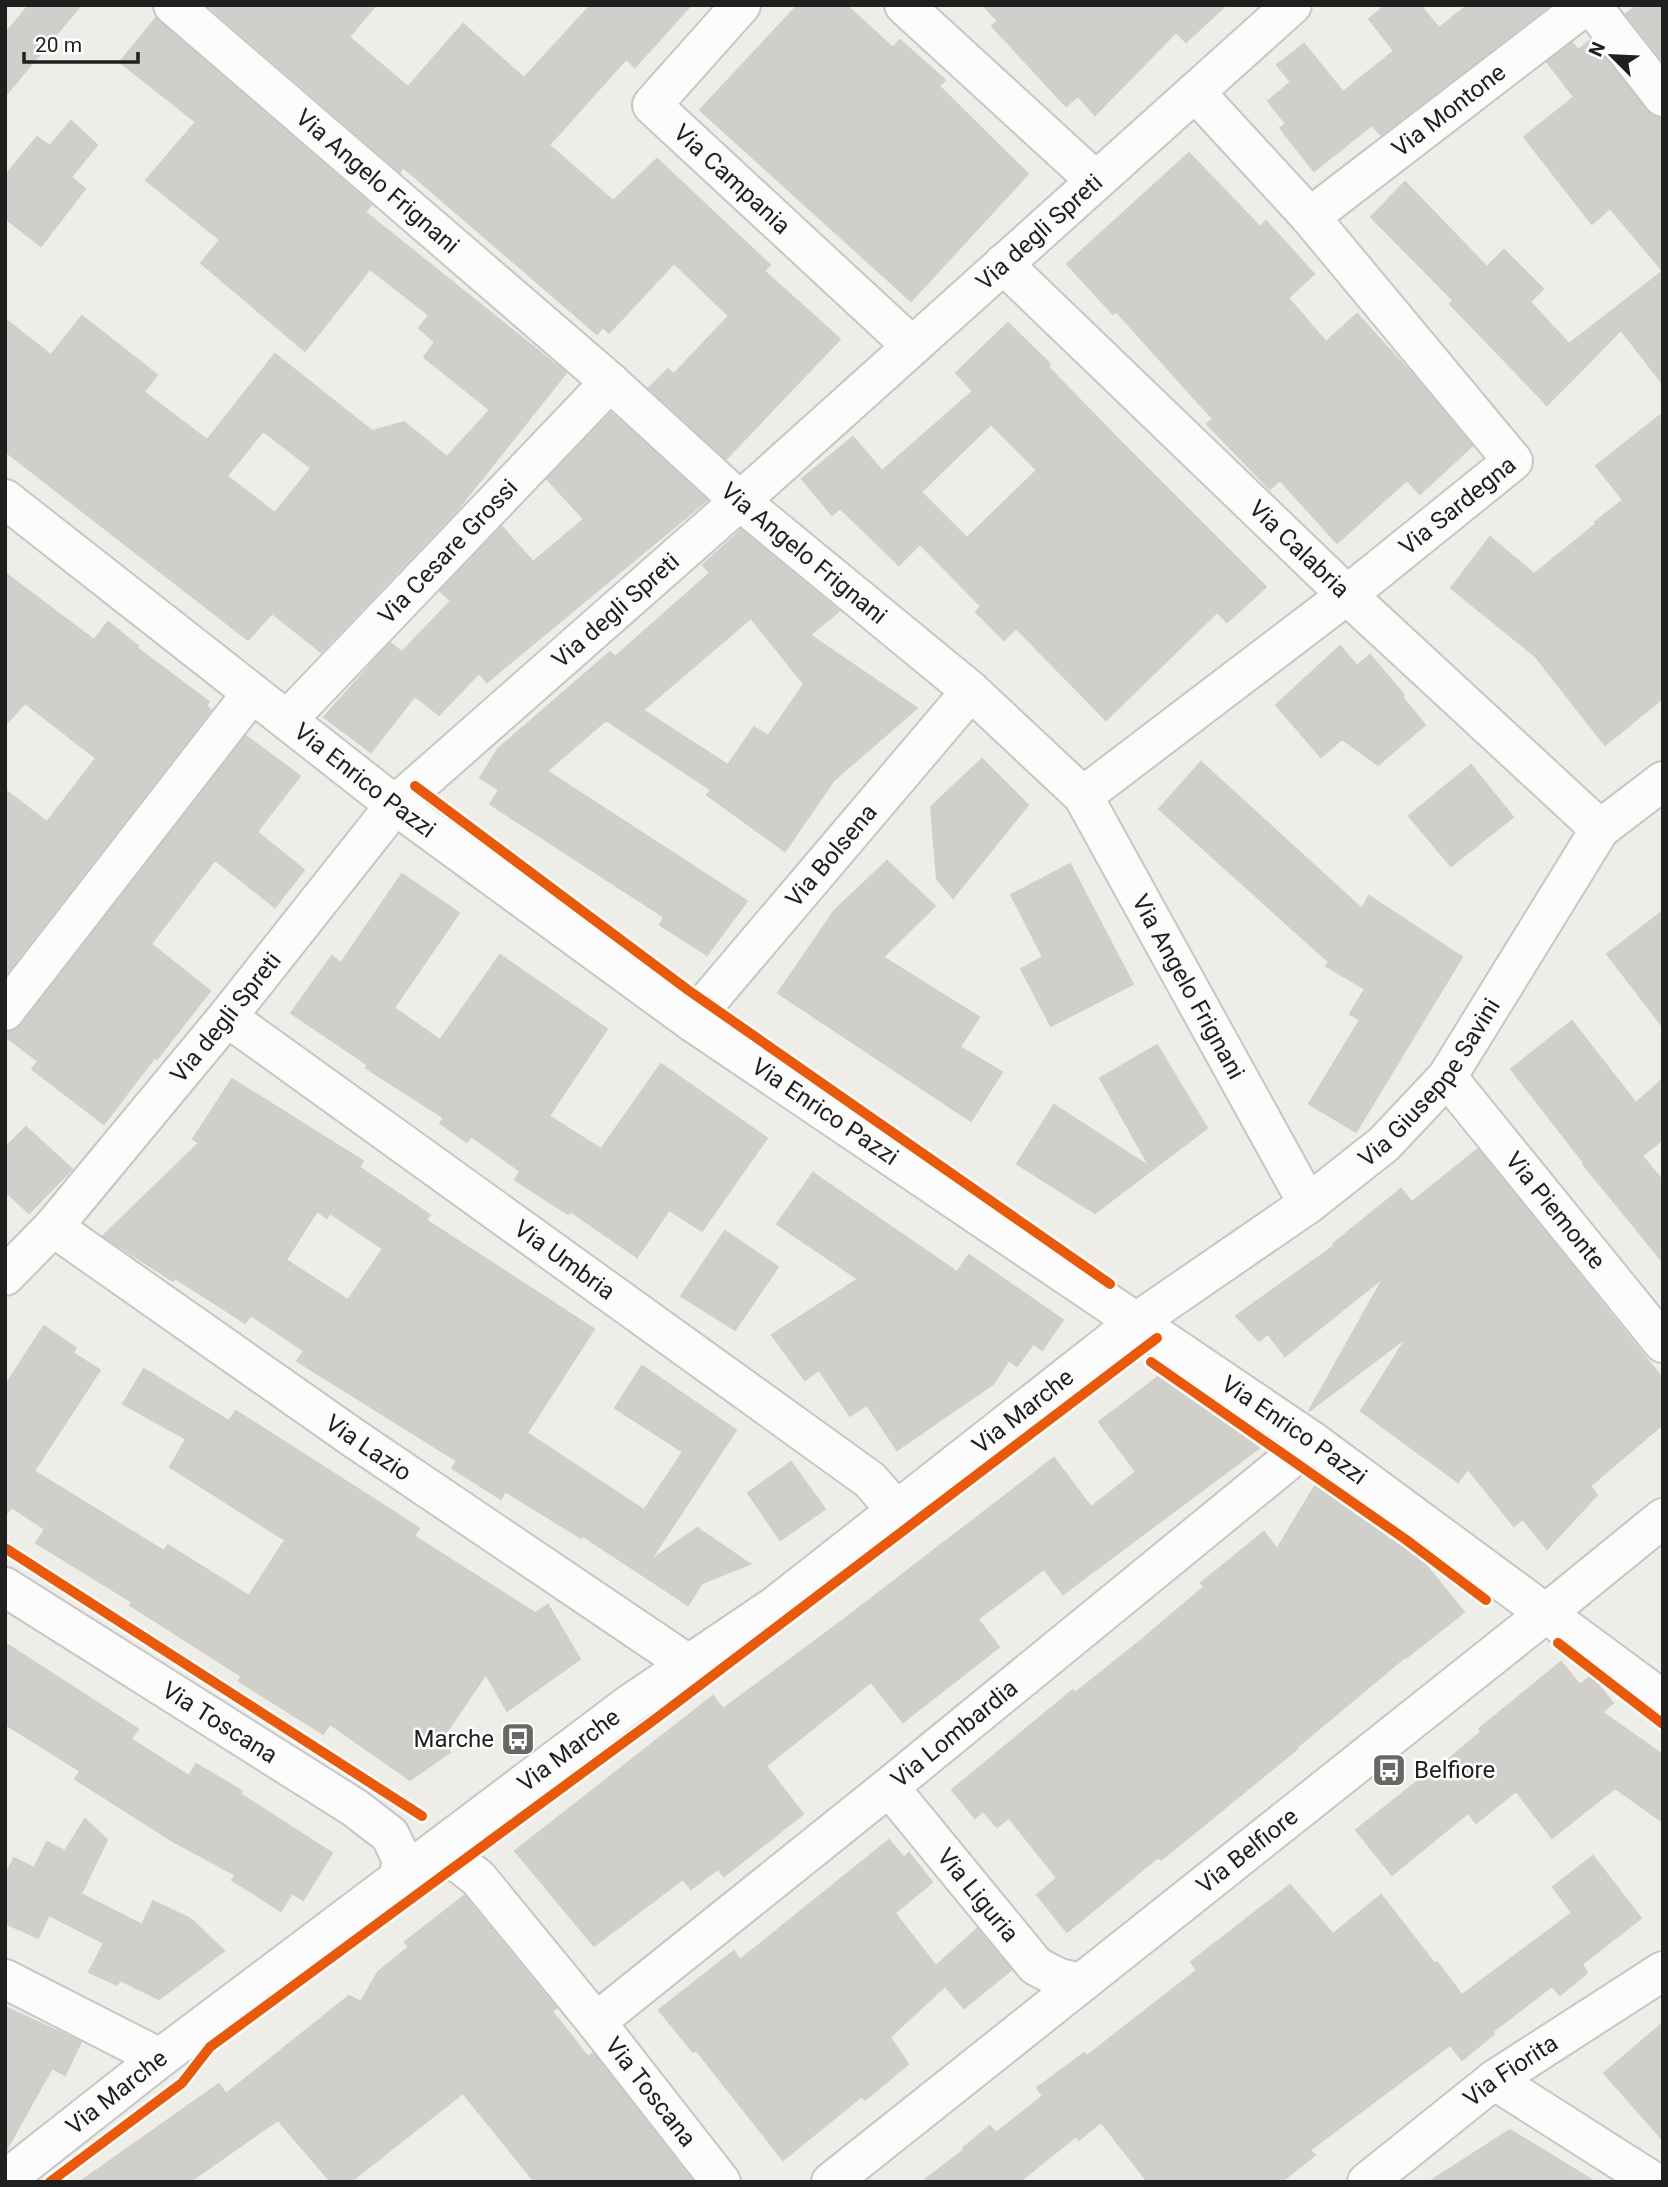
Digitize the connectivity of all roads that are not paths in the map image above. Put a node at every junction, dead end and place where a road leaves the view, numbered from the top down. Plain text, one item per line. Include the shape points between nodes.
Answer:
1 (173, 5) edge
2 (741, 5) edge
3 (904, 5) edge
4 (1292, 5) edge
5 (1589, 5) edge
6 (1195, 92) junction
7 (1663, 97) edge
8 (1096, 181) junction
9 (1310, 217) junction
10 (1003, 264) junction
11 (912, 346) junction
12 (610, 382) junction
13 (5, 499) edge
14 (740, 500) junction
15 (1348, 595) junction
16 (971, 691) junction
17 (252, 693) junction
18 (286, 720) junction
19 (1663, 780) edge
20 (1083, 796) junction
21 (395, 805) junction
22 (1600, 829) junction
23 (5, 1011) edge
24 (227, 1017) junction
25 (691, 1021) junction
26 (1447, 1077) junction
27 (1308, 1204) junction
28 (53, 1227) junction
29 (5, 1276) edge
30 (1135, 1323) junction
31 (1663, 1343) edge
32 (1312, 1441) junction
33 (897, 1511) junction
34 (1663, 1518) edge
35 (5, 1587) edge
36 (1545, 1614) junction
37 (688, 1664) junction
38 (1663, 1700) edge
39 (889, 1787) junction
40 (434, 1853) junction
41 (398, 1880) junction
42 (1663, 1971) edge
43 (5, 1979) edge
44 (1081, 1983) junction
45 (596, 2022) junction
46 (160, 2058) junction
47 (1494, 2080) junction
48 (5, 2180) edge
49 (721, 2182) edge
50 (831, 2182) edge
51 (1367, 2182) edge
52 (1654, 2182) edge

1 - 12 street, Via Angelo Frignani
2 - 11 street, Via Campania via 652,105
3 - 8 street
4 - 6 street, Via degli Spreti
5 - 7 street
5 - 9 street, Via Montone
6 - 8 street, Via degli Spreti
6 - 9 street, Via Sardegna
8 - 10 street, Via degli Spreti
9 - 15 street, Via Sardegna via 1513,461
10 - 11 street, Via degli Spreti
10 - 15 street, Via Calabria
11 - 14 street, Via degli Spreti
12 - 14 street, Via Angelo Frignani
12 - 18 street, Via Cesare Grossi
13 - 17 street, Via Enrico Pazzi
14 - 16 street, Via Angelo Frignani
14 - 21 street, Via degli Spreti
15 - 20 street, Via Sardegna
15 - 22 street, Via Calabria
16 - 20 street, Via Angelo Frignani
16 - 25 street, Via Bolsena
17 - 18 street, Via Enrico Pazzi
17 - 23 street
18 - 21 street, Via Enrico Pazzi
19 - 22 street, Via Giuseppe Savini
20 - 27 street, Via Angelo Frignani
21 - 24 street, Via degli Spreti
21 - 25 street, Via Enrico Pazzi
22 - 26 street, Via Giuseppe Savini
24 - 28 street, Via degli Spreti
24 - 33 street, Via Umbria via 870,1480
25 - 30 street, Via Enrico Pazzi
26 - 27 street, Via Giuseppe Savini via 1384,1144
26 - 31 street, Via Piemonte
27 - 30 street, Via Giuseppe Savini
28 - 29 street, Via degli Spreti
28 - 37 street, Via Lazio
30 - 32 street, Via Enrico Pazzi
30 - 33 street, Via Marche
32 - 36 street, Via Enrico Pazzi
32 - 39 street, Via Lombardia
33 - 37 street, Via Marche via 775,1606
34 - 36 street, Via Belfiore
35 - 41 street, Via Toscana via 355,1808 390,1835 402,1860
36 - 38 street, Via Enrico Pazzi
36 - 44 street, Via Belfiore
37 - 40 street, Via Marche
39 - 44 street, Via Liguria via 1036,1966
39 - 45 street, Via Lombardia
40 - 41 street, Via Marche
40 - 45 street, Via Toscana via 478,1878
41 - 46 street, Via Marche
42 - 47 street, Via Fiorita
43 - 46 street
44 - 50 street, Via Belfiore
45 - 49 street, Via Toscana
46 - 48 street, Via Marche
47 - 51 street, Via Fiorita
47 - 52 street

